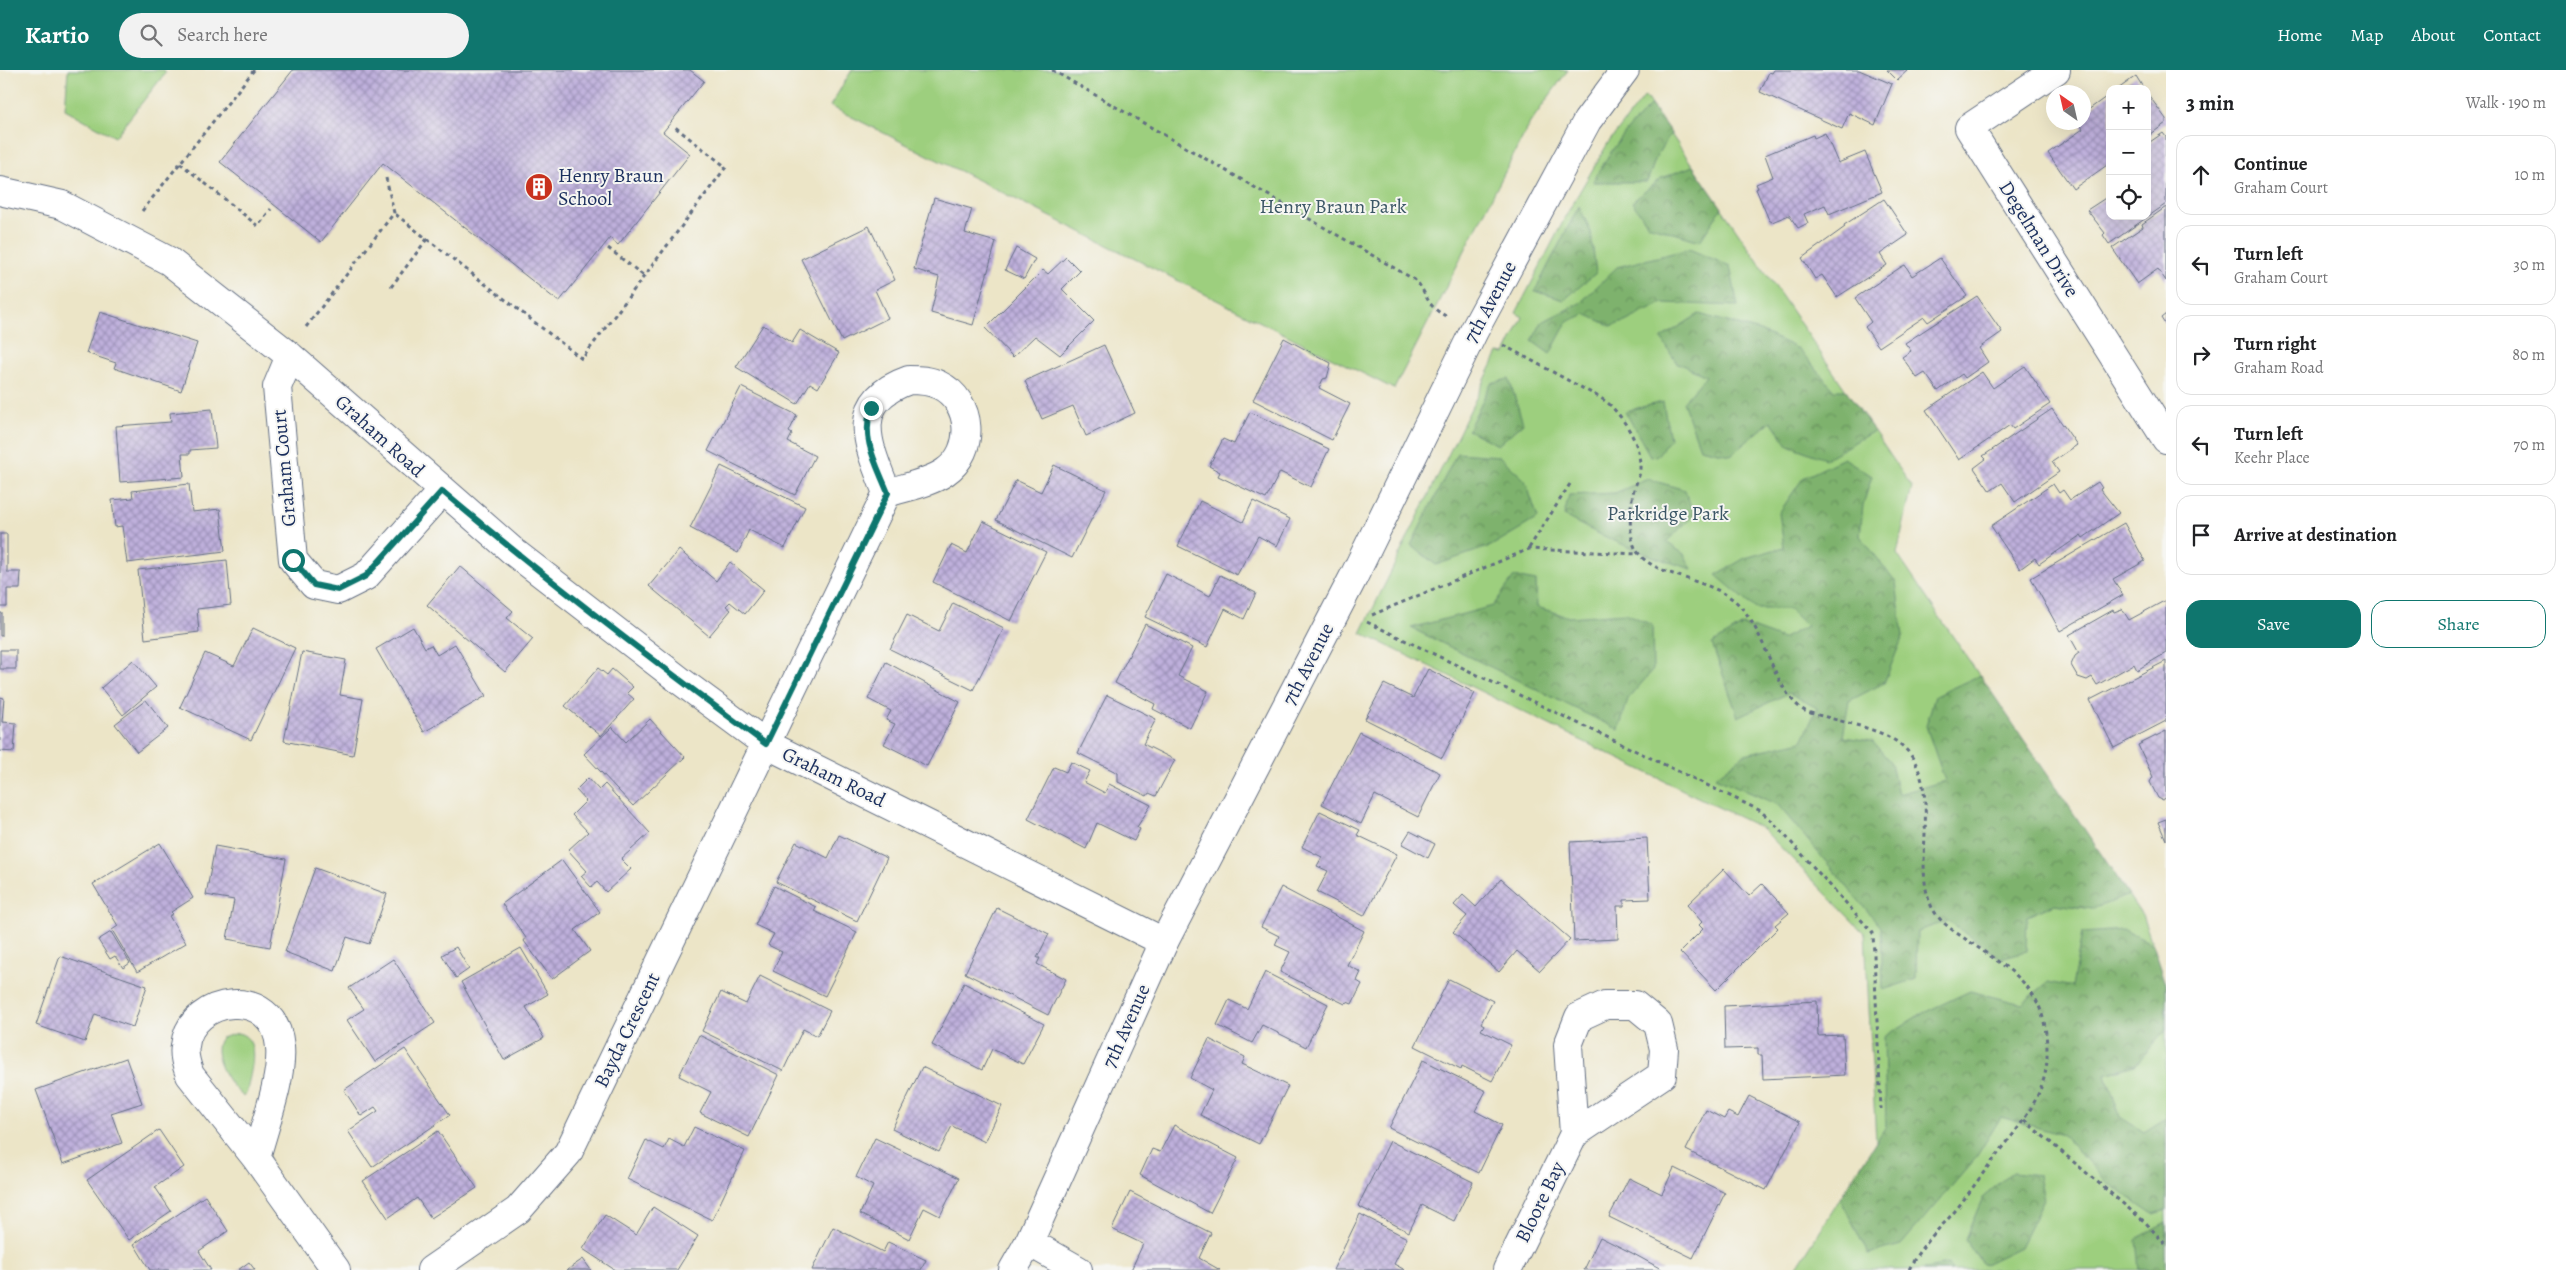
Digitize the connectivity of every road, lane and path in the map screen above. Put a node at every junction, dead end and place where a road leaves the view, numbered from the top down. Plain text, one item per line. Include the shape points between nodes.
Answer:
1 (254, 70) edge
2 (1052, 70) edge
3 (1625, 70) edge
4 (2056, 70) edge
5 (675, 127) dead end
6 (180, 163) junction
7 (386, 178) dead end
8 (0, 190) edge
9 (271, 209) dead end
10 (394, 213) junction
11 (121, 236) junction
12 (427, 239) junction
13 (608, 248) dead end
14 (644, 276) junction
15 (391, 287) dead end
16 (1474, 331) junction
17 (288, 355) junction
18 (2166, 439) edge
19 (1570, 484) dead end
20 (442, 491) junction
21 (888, 493) dead end
22 (1529, 549) junction
23 (1638, 554) junction
24 (766, 744) junction
25 (1164, 942) junction
26 (1881, 1109) dead end
27 (2024, 1120) junction
28 (1574, 1134) junction
29 (256, 1158) junction
30 (1029, 1242) junction
31 (2166, 1245) edge
32 (336, 1270) edge
33 (430, 1270) edge
34 (1013, 1270) edge
35 (1078, 1270) edge
36 (1507, 1270) edge
37 (1909, 1270) edge

1 - 6 path
2 - 16 path via 1415,280 1437,312
3 - 16 street, 7th Avenue via 1586,121
4 - 18 street, Degelman Drive via 1968,128
5 - 14 path via 726,167
6 - 9 path via 258,226
6 - 11 path
7 - 10 path
8 - 11 street, Graham Road via 62,205
10 - 12 path
10 - 17 path
11 - 17 street, Graham Road via 169,262
12 - 14 path via 582,359
12 - 15 path
13 - 14 path
16 - 23 path via 1610,404 1626,425 1638,449 1641,470 1633,493 1632,514 1632,538
16 - 25 street, 7th Avenue via 1354,576
17 - 20 street, Graham Road
17 - 20 street, Graham Court via 277,387 293,560 314,585 338,590 366,576
19 - 22 path
20 - 24 street, Graham Road via 516,553
21 - 24 street, Bayda Crescent
22 - 23 path
22 - 26 path via 1362,619 1759,810 1772,821 1873,933
23 - 27 path via 1651,563 1711,586 1735,601 1760,634 1786,694 1805,711 1892,738 1911,755 1920,772 1925,798 1926,890 1934,911 1948,927 2028,986 2045,1022 2047,1058 2043,1084
24 - 25 street, Graham Road
24 - 33 street, Bayda Crescent via 568,1153 518,1210
25 - 30 street, 7th Avenue
27 - 31 path via 2146,1223
27 - 37 path via 1956,1210 1923,1246
28 - 28 street, Bloore Bay via 1662,1075 1664,1049 1658,1024 1635,1005 1605,1005 1579,1017 1568,1045
28 - 36 street, Bloore Bay
29 - 29 street via 280,1064 278,1034 272,1022 251,1005 224,1005 198,1020 185,1045 185,1060 200,1089
29 - 32 street
30 - 34 street, 7th Avenue
30 - 35 street

